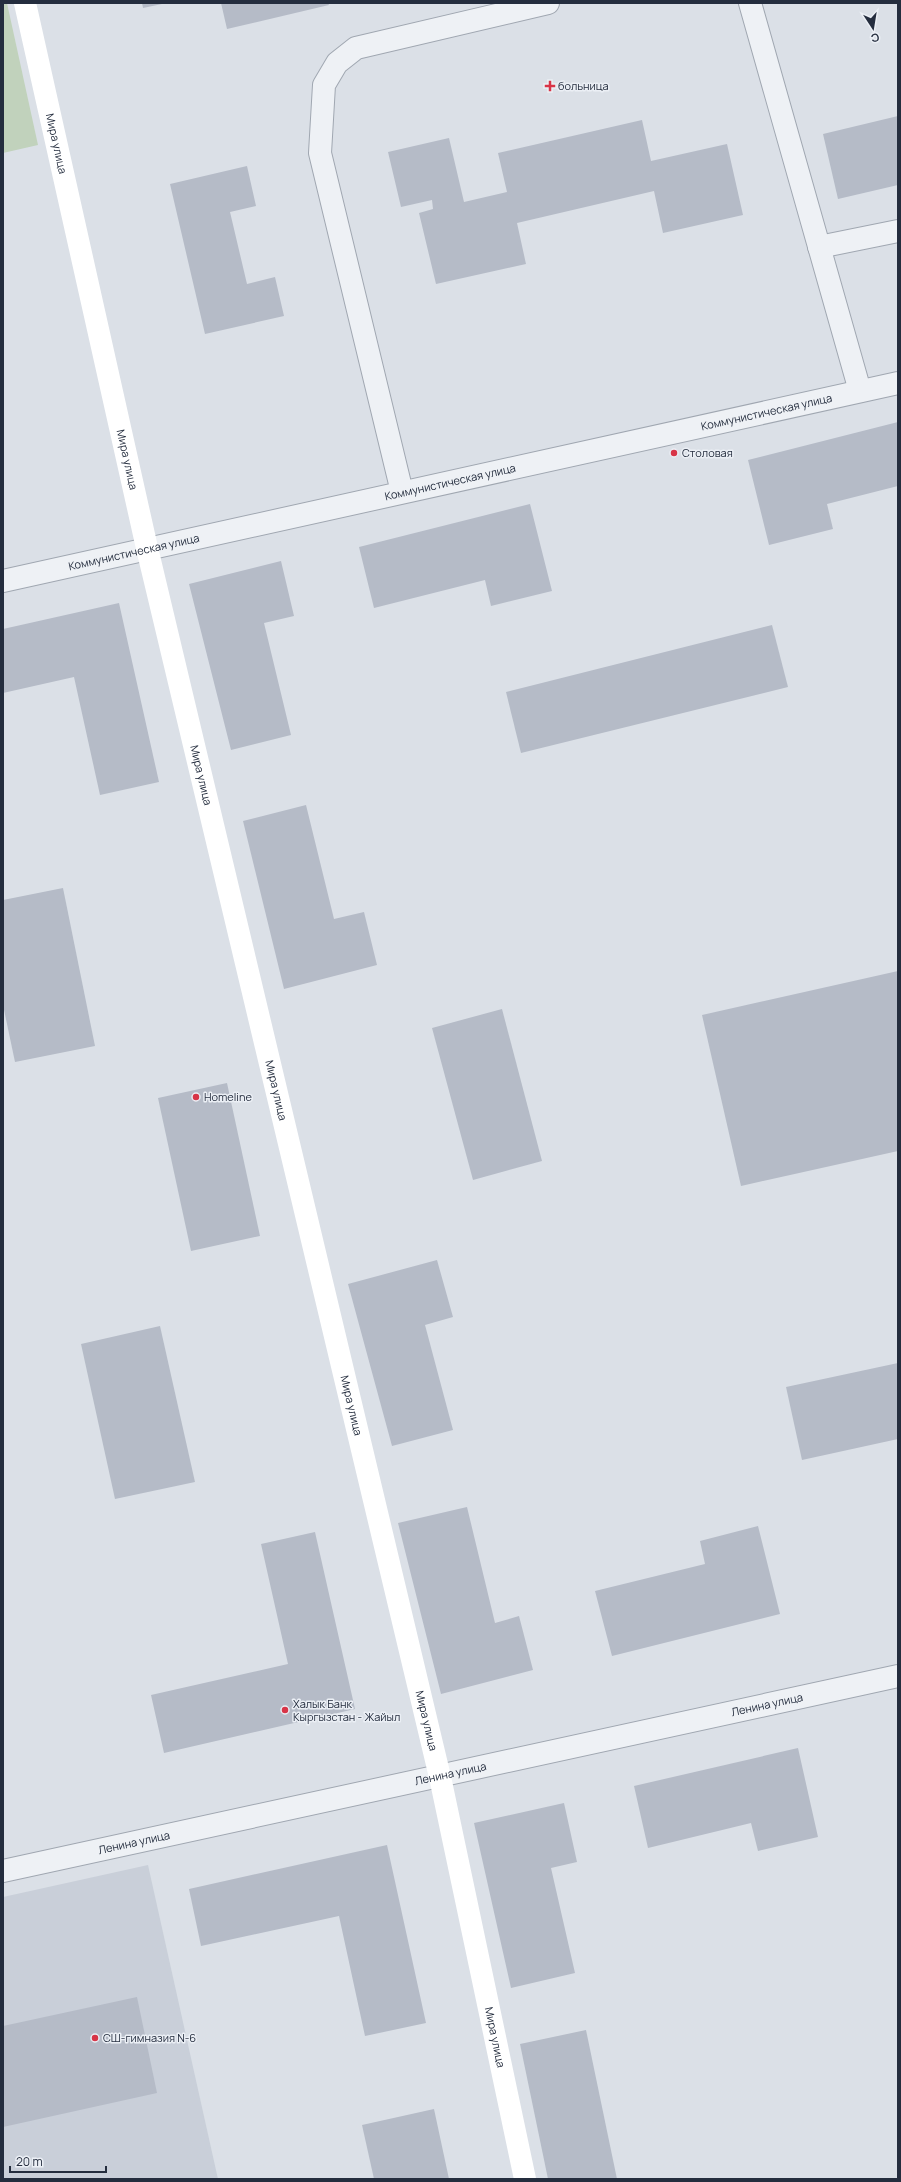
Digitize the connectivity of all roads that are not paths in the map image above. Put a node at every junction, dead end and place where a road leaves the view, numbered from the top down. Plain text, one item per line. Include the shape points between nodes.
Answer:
1 (25, 3) edge
2 (548, 3) edge
3 (750, 3) edge
4 (898, 231) edge
5 (819, 247) junction
6 (898, 383) edge
7 (860, 391) junction
8 (402, 492) junction
9 (147, 548) junction
10 (3, 581) edge
11 (898, 1676) edge
12 (440, 1777) junction
13 (3, 1871) edge
14 (525, 2179) edge

1 - 9 street, Мира улица
2 - 8 street via 356,48 337,63 324,85 320,153
3 - 5 street
4 - 5 street
5 - 7 street
6 - 7 street, Коммунистическая улица
7 - 8 street, Коммунистическая улица
8 - 9 street, Коммунистическая улица
9 - 10 street, Коммунистическая улица
9 - 12 street, Мира улица
11 - 12 street, Ленина улица
12 - 13 street, Ленина улица
12 - 14 street, Мира улица

